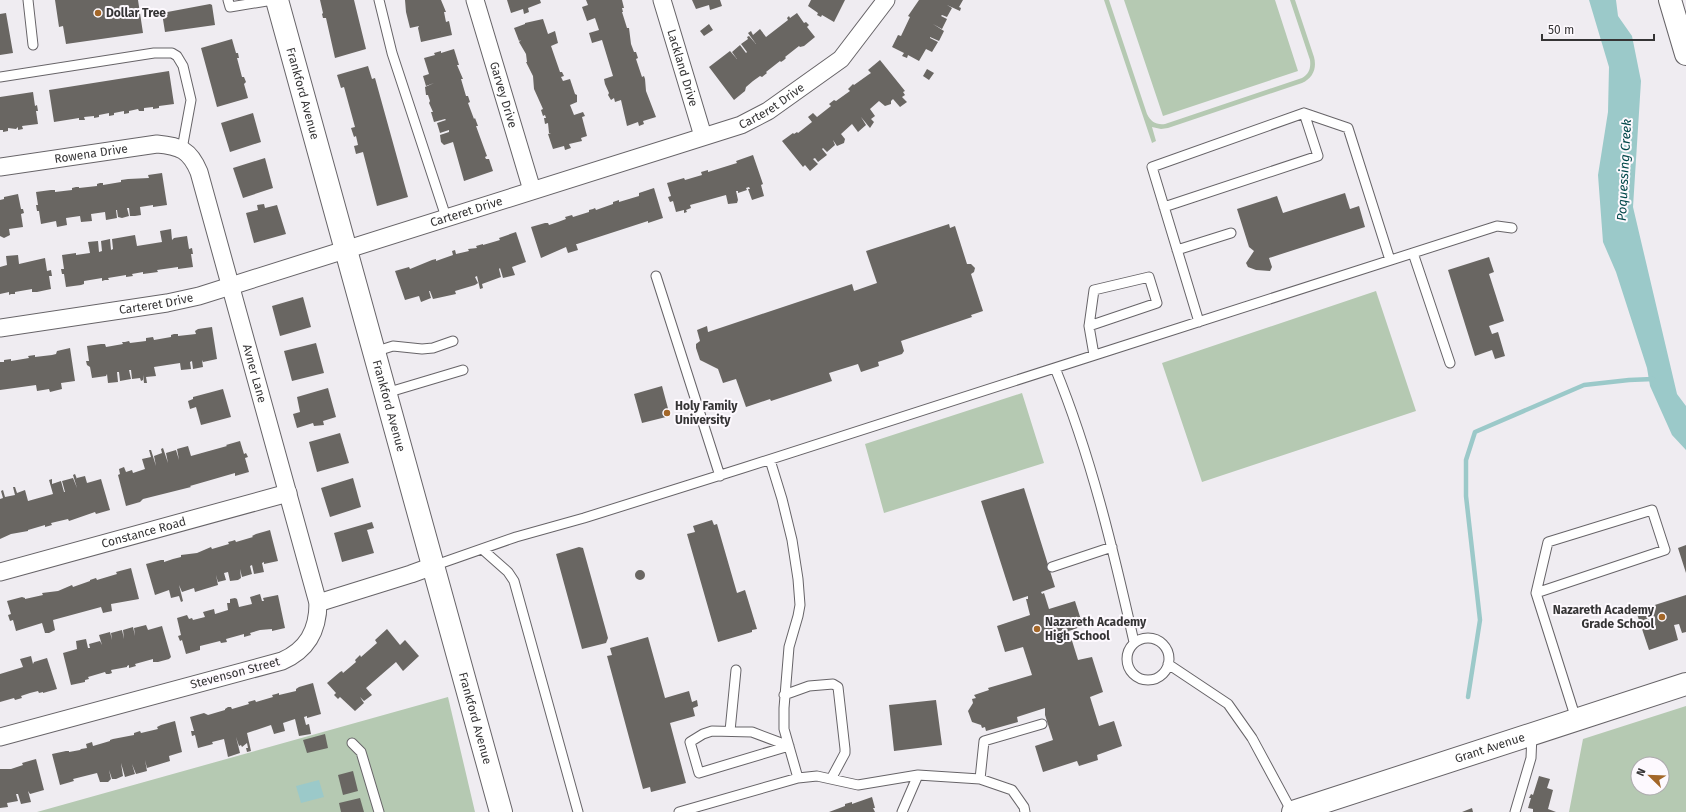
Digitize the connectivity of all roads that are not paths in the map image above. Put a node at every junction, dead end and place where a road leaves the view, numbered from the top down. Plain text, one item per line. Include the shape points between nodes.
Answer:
1 (28, 0) edge
2 (228, 0) edge
3 (273, 0) edge
4 (277, 0) edge
5 (379, 0) edge
6 (475, 0) edge
7 (662, 0) edge
8 (886, 0) edge
9 (1670, 0) edge
10 (33, 45) dead end
11 (1686, 54) edge
12 (0, 77) edge
13 (1304, 114) junction
14 (703, 136) junction
15 (182, 149) junction
16 (0, 168) edge
17 (532, 190) junction
18 (1164, 206) junction
19 (446, 217) junction
20 (1512, 228) dead end
21 (1231, 233) dead end
22 (346, 249) junction
23 (1177, 250) junction
24 (1413, 253) junction
25 (1390, 260) junction
26 (656, 276) dead end
27 (231, 286) junction
28 (1199, 322) junction
29 (1089, 326) junction
30 (0, 328) edge
31 (453, 341) dead end
32 (374, 352) junction
33 (1094, 355) junction
34 (1450, 363) dead end
35 (1055, 368) junction
36 (463, 370) dead end
37 (385, 393) junction
38 (770, 460) junction
39 (720, 476) junction
40 (288, 493) junction
41 (1111, 543) junction
42 (482, 549) junction
43 (433, 566) junction
44 (1052, 567) dead end
45 (0, 572) edge
46 (1536, 593) junction
47 (318, 603) junction
48 (1134, 642) junction
49 (1168, 664) junction
50 (736, 670) dead end
51 (1686, 684) edge
52 (784, 695) junction
53 (1576, 719) junction
54 (1042, 724) dead end
55 (730, 731) junction
56 (1532, 734) junction
57 (0, 737) edge
58 (352, 743) dead end
59 (789, 746) junction
60 (918, 775) junction
61 (798, 778) junction
62 (831, 779) junction
63 (980, 780) junction
64 (378, 812) edge
65 (501, 812) edge
66 (578, 812) edge
67 (679, 812) edge
68 (902, 812) edge
69 (1025, 812) edge
70 (1292, 812) edge
71 (1515, 812) edge

1 - 10 lane
2 - 3 lane via 230,7
4 - 22 main road, Frankford Avenue
5 - 19 lane via 392,53
6 - 17 street, Garvey Drive
7 - 14 street, Lackland Drive
8 - 14 street, Carteret Drive via 841,59 768,111 741,125
9 - 11 main road
12 - 15 lane via 154,53 172,53 183,66 191,100
13 - 18 lane via 1152,167
13 - 18 lane via 1318,156
13 - 25 lane via 1348,128
14 - 17 street, Carteret Drive
15 - 16 street, Rowena Drive via 157,144
15 - 27 street, Avner Lane via 194,159 199,172
17 - 19 street, Carteret Drive
18 - 23 lane
19 - 22 street, Carteret Drive
20 - 24 lane via 1498,226
21 - 23 lane
22 - 27 street, Carteret Drive
22 - 32 main road, Frankford Avenue
23 - 28 lane
24 - 25 lane
24 - 34 lane
25 - 28 lane
26 - 39 lane
27 - 30 street, Carteret Drive via 183,300
27 - 40 street, Avner Lane
28 - 33 lane
29 - 29 lane via 1157,303 1149,277 1094,290
29 - 33 lane
31 - 32 lane via 428,348 393,346
32 - 37 main road, Frankford Avenue
33 - 35 lane
35 - 38 lane
35 - 41 lane via 1096,486
36 - 37 lane
37 - 43 main road, Frankford Avenue
38 - 39 lane
38 - 52 lane via 792,540 800,600 789,647
39 - 42 lane
40 - 45 street, Constance Road
40 - 47 street, Avner Lane
41 - 44 lane
41 - 48 lane
42 - 43 lane
42 - 66 lane via 508,572 514,581
43 - 47 street
43 - 65 main road, Frankford Avenue
46 - 46 lane via 1665,550 1652,510 1548,542
46 - 53 lane
47 - 57 street, Stevenson Street via 317,619 311,636 298,652 282,661
48 - 49 lane via 1147,637 1160,641 1168,651
48 - 49 lane via 1126,659 1127,666 1136,677 1155,679 1166,671
49 - 70 lane via 1228,704 1252,738
50 - 55 lane
51 - 53 main road, Grant Avenue
52 - 59 lane via 784,729
52 - 62 lane via 809,686 833,684 838,687 845,753
53 - 56 main road, Grant Avenue
54 - 63 lane via 984,741
55 - 59 lane via 752,732
55 - 59 lane via 712,731 690,742 699,773
56 - 70 main road, Grant Avenue
56 - 71 lane via 1531,758
58 - 64 lane via 361,752
59 - 61 lane
60 - 62 lane via 858,785
60 - 63 lane
60 - 68 lane
61 - 62 lane via 817,776
61 - 67 lane
63 - 69 lane via 1012,790

